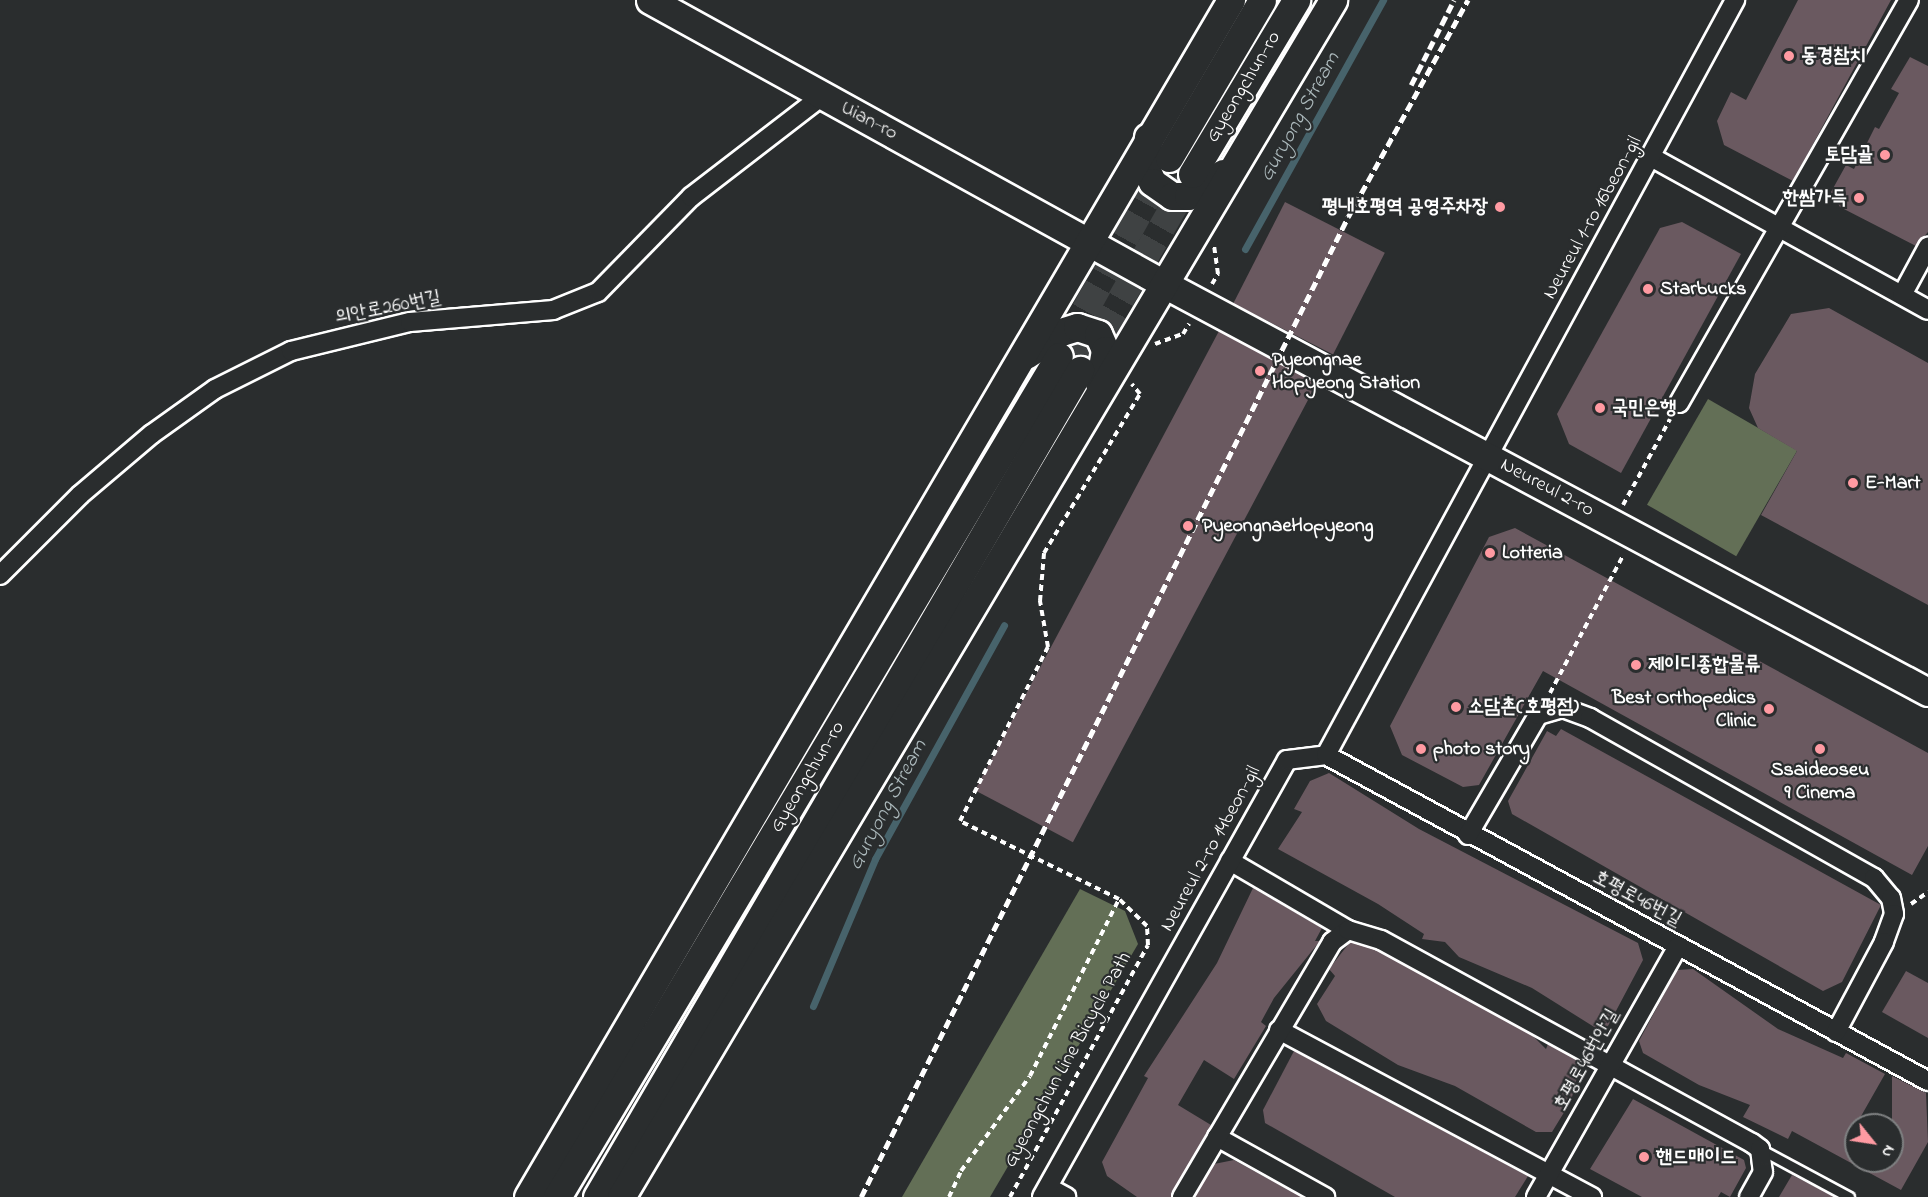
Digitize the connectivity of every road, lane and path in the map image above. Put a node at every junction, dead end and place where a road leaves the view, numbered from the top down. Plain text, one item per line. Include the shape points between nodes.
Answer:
1 (650, 0) edge
2 (1231, 0) edge
3 (1262, 0) edge
4 (1296, 0) edge
5 (1333, 0) edge
6 (1735, 0) edge
7 (1909, 0) edge
8 (822, 96) junction
9 (1149, 133) junction
10 (1243, 153) junction
11 (1169, 158) tunnel mouth
12 (1653, 158) junction
13 (1192, 174) tunnel mouth
14 (1781, 228) junction
15 (1213, 238) dead end
16 (1089, 240) junction
17 (1928, 248) edge
18 (1166, 285) junction
19 (1902, 295) junction
20 (1202, 303) junction
21 (1928, 310) edge
22 (1148, 353) dead end
23 (1018, 361) junction
24 (1135, 371) dead end
25 (1092, 403) junction
26 (1679, 403) joint
27 (1487, 456) junction
28 (1624, 529) junction
29 (0, 575) edge
30 (1928, 692) edge
31 (1538, 715) junction
32 (1326, 755) junction
33 (1468, 835) junction
34 (1230, 861) junction
35 (1119, 899) junction
36 (1348, 930) junction
37 (1678, 946) junction
38 (1279, 1030) junction
39 (1836, 1032) junction
40 (1610, 1064) junction
41 (1928, 1081) edge
42 (1217, 1137) junction
43 (1760, 1149) junction
44 (1550, 1174) junction
45 (629, 1190) edge
46 (1045, 1192) edge
47 (528, 1197) edge
48 (556, 1197) edge
49 (597, 1197) edge
50 (949, 1197) edge
51 (1010, 1197) edge
52 (1066, 1197) edge
53 (1182, 1197) edge
54 (1325, 1197) edge
55 (1536, 1197) edge
56 (1592, 1197) edge
57 (1749, 1197) edge
58 (1849, 1197) edge

1 - 8 street, Uian-ro
2 - 9 street
3 - 11 street, Gyeongchun-ro
4 - 13 street, Gyeongchun-ro
5 - 10 street
6 - 12 street, Neureul 1-ro 16beon-gil
7 - 14 street
8 - 16 street, Uian-ro
8 - 29 street, 의안로260번길 via 692,197 598,292 553,310 410,322 291,351 215,389 152,434 80,495
9 - 10 street via 1145,166 1152,182 1172,196 1210,186
9 - 16 street
10 - 18 street
12 - 14 street
12 - 27 street, Neureul 1-ro 16beon-gil
14 - 19 street
14 - 26 street
15 - 20 path via 1218,274
16 - 18 street, Uian-ro
16 - 23 street
17 - 19 street
18 - 20 street, Neureul 2-ro
18 - 25 street
19 - 21 street
20 - 22 path via 1183,334 1155,345
20 - 27 street, Neureul 2-ro
23 - 25 street via 1061,332 1077,327 1098,334 1106,350
23 - 47 street
24 - 35 path, Gyeongchun Line Bicycle Path via 1129,380 1140,394 1044,553 1040,601 1048,646 960,821
25 - 45 street
26 - 28 path
27 - 28 street, Neureul 2-ro
27 - 32 street
28 - 30 street, Neureul 2-ro
28 - 31 path
31 - 33 street
31 - 39 street via 1563,708 1590,718 1874,878 1891,898 1894,914
32 - 33 street, 호평로46번길
32 - 34 street, Neureul 2-ro 14beon-gil via 1287,760
33 - 37 street, 호평로46번길
34 - 36 street
34 - 46 street, Neureul 2-ro 14beon-gil
35 - 50 path via 1030,1076 961,1171
35 - 51 path, Gyeongchun Line Bicycle Path via 1147,927 1148,945
36 - 38 street via 1332,942
36 - 40 street via 1381,940
37 - 39 street, 호평로46번길
37 - 40 street, 호평로46번안길
38 - 42 street
38 - 44 street
39 - 41 street, 호평로46번길
40 - 43 street
40 - 44 street, 호평로46번안길
42 - 53 street
42 - 54 street
43 - 57 street via 1763,1172
43 - 58 lane
44 - 55 street, 호평로46번안길
44 - 56 street
46 - 52 street
48 - 49 street, Gyeongchun-ro via 1069,363

